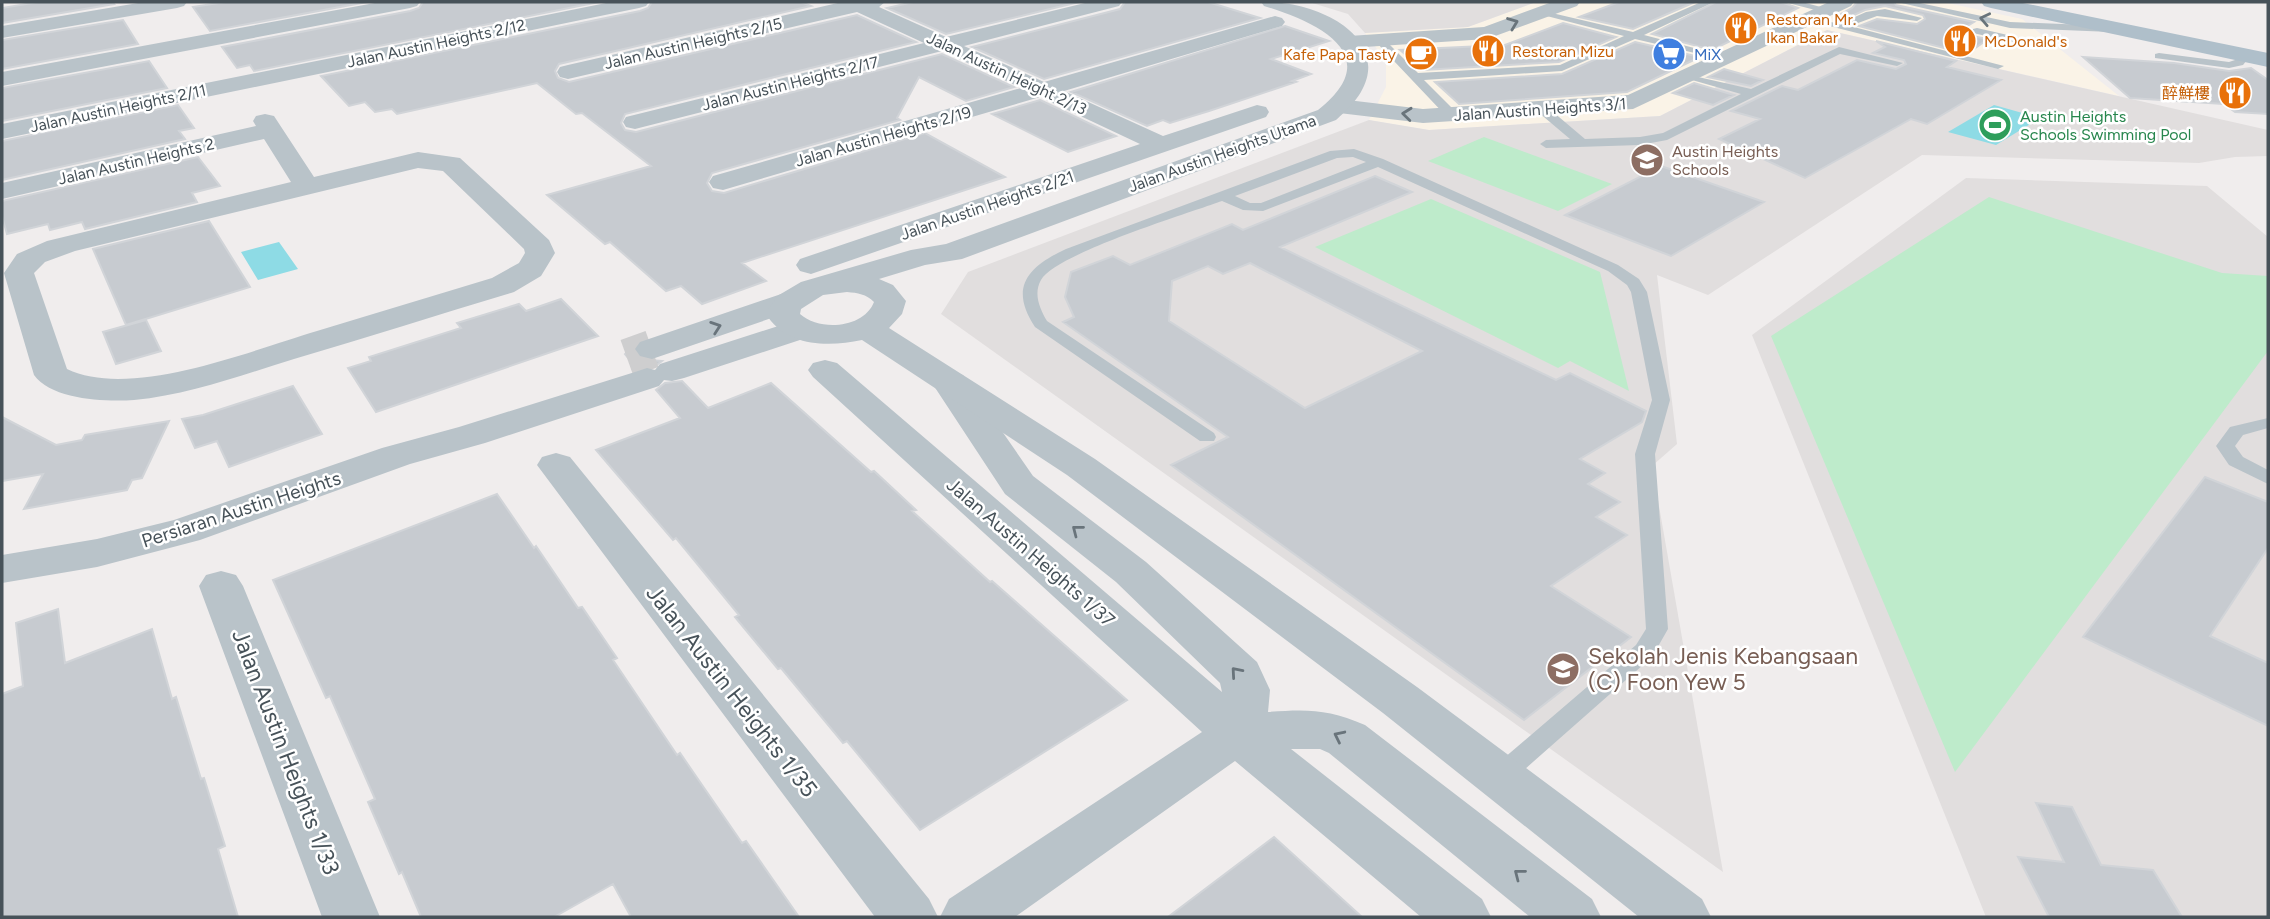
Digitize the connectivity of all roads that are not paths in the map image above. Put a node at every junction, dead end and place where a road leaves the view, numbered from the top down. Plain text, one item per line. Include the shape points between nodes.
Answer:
1 (169, 2) edge
2 (410, 2) edge
3 (639, 2) edge
4 (1112, 2) edge
5 (1570, 2) edge
6 (1709, 2) edge
7 (1789, 2) edge
8 (1905, 2) edge
9 (1992, 2) edge
10 (2033, 2) edge
11 (862, 3) edge
12 (1892, 11) junction
13 (1273, 12) edge
14 (1543, 12) junction
15 (1829, 15) edge
16 (1866, 16) junction
17 (1935, 22) dead end
18 (1961, 28) dead end
19 (2126, 30) junction
20 (2, 32) edge
21 (1635, 36) junction
22 (2000, 36) junction
23 (1380, 41) junction
24 (197, 42) junction
25 (1349, 42) junction
26 (945, 44) junction
27 (2035, 44) dead end
28 (2268, 48) edge
29 (2246, 55) junction
30 (2159, 56) dead end
31 (1725, 59) junction
32 (2268, 60) edge
33 (1897, 63) dead end
34 (1998, 66) dead end
35 (568, 72) dead end
36 (226, 76) junction
37 (1416, 77) junction
38 (2, 79) edge
39 (1680, 80) junction
40 (1044, 89) junction
41 (1752, 93) junction
42 (1734, 102) junction
43 (1339, 106) junction
44 (1542, 109) junction
45 (1257, 112) dead end
46 (1452, 116) junction
47 (635, 122) dead end
48 (268, 125) junction
49 (2, 132) edge
50 (1581, 142) junction
51 (1546, 144) dead end
52 (1163, 145) junction
53 (723, 182) dead end
54 (307, 186) junction
55 (2, 191) edge
56 (951, 253) junction
57 (821, 274) junction
58 (890, 301) junction
59 (794, 315) junction
60 (866, 328) junction
61 (825, 370) dead end
62 (950, 383) junction
63 (2268, 423) edge
64 (1207, 437) dead end
65 (556, 465) dead end
66 (2268, 478) edge
67 (2, 569) edge
68 (221, 586) dead end
69 (1237, 734) junction
70 (1498, 778) junction
71 (351, 917) edge
72 (909, 917) edge
73 (969, 917) edge
74 (1462, 917) edge
75 (1572, 917) edge
76 (1682, 917) edge

1 - 20 street
1 - 24 street
2 - 24 street
3 - 36 street, Jalan Austin Heights 2/12
4 - 26 street, Jalan Austin Heights 2/17
5 - 14 street
6 - 21 lane
7 - 15 lane
8 - 12 lane
19 -> 8 lane via 2010,25
9 - 19 main road
10 - 28 main road
11 - 26 street, Jalan Austin Height 2/13
11 - 35 street, Jalan Austin Heights 2/15
12 - 16 lane
12 - 17 lane
13 - 25 street via 1321,20
13 - 40 street, Jalan Austin Heights 2/19
14 - 21 lane
23 -> 14 street via 1487,33
15 - 16 lane
15 - 31 street, Jalan Austin Heights 3/1
15 - 34 lane
16 - 22 lane via 1856,27 1863,32 1956,53 1971,53
18 - 22 lane
19 - 29 main road
21 - 31 lane
21 - 37 lane via 1562,68
22 - 27 lane
23 - 25 street
23 - 37 lane
24 - 36 street
24 - 38 street
25 - 43 street, Jalan Austin Heights Utama via 1358,59 1359,79
26 - 40 street, Jalan Austin Height 2/13
26 - 47 street, Jalan Austin Heights 2/17
29 - 30 lane via 2229,65
29 - 32 main road
31 - 39 street, Jalan Austin Heights 3/1
33 - 41 lane via 1839,50
36 - 48 street via 232,101 248,119
36 - 49 street, Jalan Austin Heights 2/11
37 - 46 lane
39 - 41 lane
39 - 42 lane
39 - 44 street, Jalan Austin Heights 3/1 via 1633,102
40 - 52 street, Jalan Austin Height 2/13
40 - 53 street, Jalan Austin Heights 2/19
41 - 42 lane
42 - 50 lane via 1667,136
46 -> 43 street, Jalan Austin Heights 3/1
43 - 56 street, Jalan Austin Heights Utama via 1327,115
44 - 46 street, Jalan Austin Heights 3/1
44 - 50 lane
45 - 52 street, Jalan Austin Heights 2/21
48 - 54 street
48 - 55 street, Jalan Austin Heights 2
50 - 51 lane
52 - 57 street, Jalan Austin Heights 2/21
54 - 54 street via 402,162 443,161 532,240 540,253 530,269 503,285 214,374 162,386 115,390 77,386 52,375 19,273 31,258 58,247
56 - 57 street, Jalan Austin Heights Utama
56 - 58 street, Jalan Austin Heights Utama via 941,267 907,284
57 - 58 street via 876,287
57 - 59 street, Persiaran Austin Heights via 800,293
58 - 60 street, Jalan Austin Heights Utama via 885,315
59 - 60 street via 830,335
59 - 67 street, Persiaran Austin Heights via 649,364 472,435 396,456 185,531 97,553
60 - 62 street
61 - 69 street, Jalan Austin Heights 1/37
69 -> 62 street via 1247,702 1247,687 1240,674 1131,572 1019,485
62 - 70 street via 1081,467
63 - 66 lane via 2232,433 2225,446 2236,461
64 - 70 lane via 1041,324 1028,295 1037,275 1061,256 1341,153 1354,153 1628,277 1639,292 1661,400 1645,454 1658,621 1654,637 1644,651
65 - 72 street, Jalan Austin Heights 1/35
68 - 71 street, Jalan Austin Heights 1/33
69 - 73 street
69 - 74 street, Jalan Austin Heights 1/37
75 -> 69 street via 1347,739 1307,728
70 - 76 street

